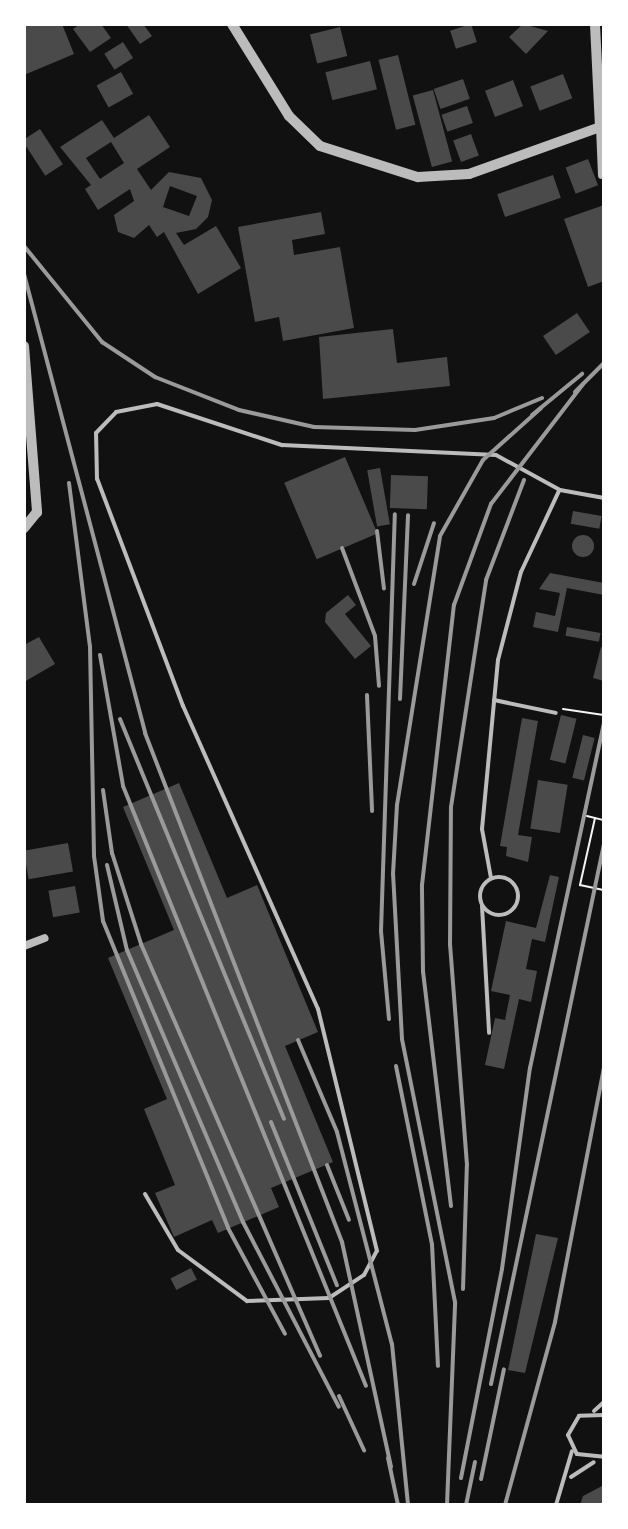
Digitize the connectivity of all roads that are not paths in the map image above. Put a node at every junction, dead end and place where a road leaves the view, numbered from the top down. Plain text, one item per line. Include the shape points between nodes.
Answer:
1 (232, 24) edge
2 (595, 24) edge
3 (600, 127) junction
4 (603, 176) edge
5 (24, 346) edge
6 (560, 490) junction
7 (604, 498) edge
8 (24, 528) edge
9 (494, 700) junction
10 (556, 713) road end
11 (491, 878) junction
12 (482, 906) junction
13 (45, 938) dead end
14 (24, 946) edge
15 (489, 1033) dead end
16 (145, 1194) dead end
17 (604, 1402) edge
18 (593, 1412) junction
19 (604, 1415) edge
20 (572, 1449) junction
21 (604, 1457) edge
22 (596, 1460) junction
23 (570, 1479) junction
24 (556, 1505) edge

1 - 3 street via 289,116 320,146 361,164 418,177 469,174
2 - 3 street
3 - 4 street
5 - 8 street via 37,512
6 - 7 lane
6 - 9 lane via 521,572
6 - 16 lane via 496,455 282,445 157,404 116,412 96,433 97,479 183,706 318,1009 377,1251 364,1275 329,1298 247,1301 178,1250
9 - 10 lane
9 - 11 lane via 482,829
11 - 12 lane via 479,893
11 - 12 lane via 510,880 517,903 503,915
12 - 15 lane
13 - 14 street
17 - 18 lane
18 - 19 lane
18 - 20 lane via 573,1421
20 - 22 lane
20 - 23 lane
21 - 22 lane
22 - 23 lane
23 - 24 lane

